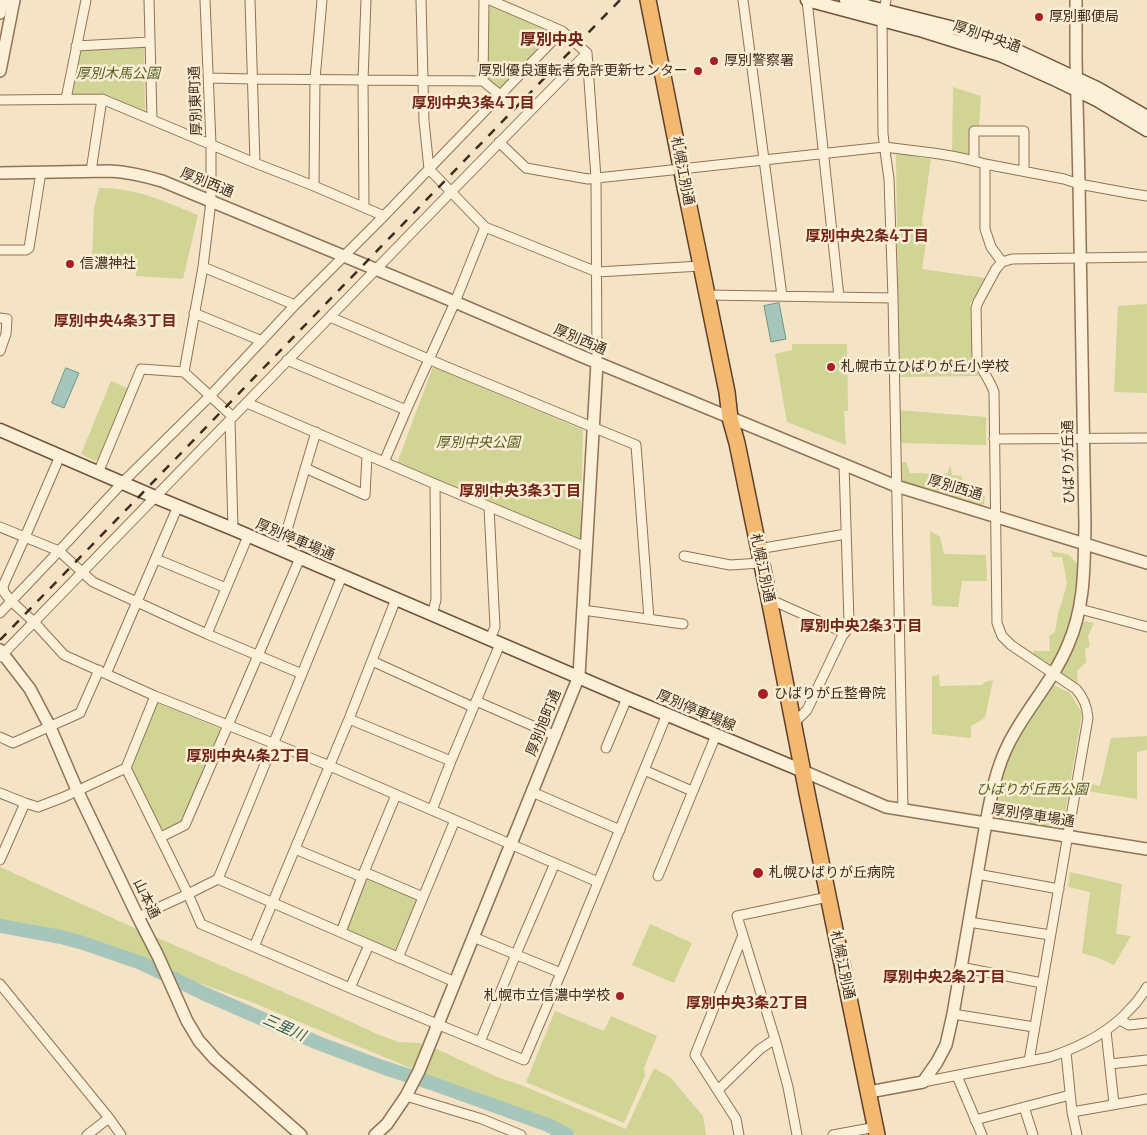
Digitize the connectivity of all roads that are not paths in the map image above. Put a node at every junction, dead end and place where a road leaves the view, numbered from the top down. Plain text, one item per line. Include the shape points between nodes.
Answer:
1 (3, 0) edge
2 (14, 0) edge
3 (86, 0) edge
4 (149, 0) edge
5 (206, 0) edge
6 (250, 0) edge
7 (322, 0) edge
8 (366, 0) edge
9 (422, 0) edge
10 (484, 0) edge
11 (490, 0) edge
12 (648, 0) edge
13 (743, 0) edge
14 (807, 0) edge
15 (846, 0) edge
16 (1076, 0) edge
17 (884, 10) edge
18 (0, 14) edge
19 (562, 31) junction
20 (150, 42) junction
21 (76, 46) junction
22 (586, 53) junction
23 (0, 70) edge
24 (208, 78) junction
25 (1076, 78) junction
26 (252, 79) junction
27 (315, 79) junction
28 (363, 80) junction
29 (424, 80) junction
30 (483, 80) junction
31 (1077, 91) junction
32 (500, 95) junction
33 (66, 99) junction
34 (102, 99) junction
35 (0, 100) edge
36 (1147, 116) edge
37 (152, 119) junction
38 (1147, 130) edge
39 (499, 142) junction
40 (211, 144) junction
41 (884, 147) junction
42 (823, 154) junction
43 (764, 160) junction
44 (974, 161) junction
45 (254, 163) junction
46 (984, 164) junction
47 (429, 169) junction
48 (682, 169) junction
49 (91, 171) junction
50 (1024, 171) junction
51 (41, 172) junction
52 (0, 174) edge
53 (596, 178) junction
54 (1079, 184) junction
55 (314, 186) junction
56 (451, 192) junction
57 (1147, 196) edge
58 (212, 201) junction
59 (364, 207) junction
60 (384, 216) junction
61 (485, 227) junction
62 (0, 250) edge
63 (344, 256) junction
64 (1147, 257) edge
65 (1080, 258) junction
66 (1002, 262) junction
67 (701, 266) junction
68 (202, 267) junction
69 (376, 269) junction
70 (597, 272) junction
71 (708, 295) junction
72 (782, 296) junction
73 (839, 297) junction
74 (893, 298) junction
75 (455, 302) junction
76 (295, 306) junction
77 (194, 313) junction
78 (330, 317) junction
79 (0, 318) edge
80 (262, 341) junction
81 (0, 351) edge
82 (287, 360) junction
83 (429, 360) junction
84 (597, 363) junction
85 (184, 372) junction
86 (210, 396) junction
87 (247, 403) junction
88 (406, 410) junction
89 (730, 418) junction
90 (231, 419) junction
91 (593, 428) junction
92 (0, 430) edge
93 (316, 432) junction
94 (1147, 438) edge
95 (994, 439) junction
96 (1084, 439) junction
97 (368, 455) junction
98 (60, 456) junction
99 (384, 462) junction
100 (844, 464) junction
101 (305, 468) junction
102 (98, 473) junction
103 (122, 483) junction
104 (435, 484) junction
105 (896, 486) junction
106 (155, 497) junction
107 (178, 506) junction
108 (489, 507) junction
109 (996, 517) junction
110 (0, 527) edge
111 (233, 529) junction
112 (846, 534) junction
113 (248, 536) junction
114 (25, 537) junction
115 (1085, 544) junction
116 (586, 547) junction
117 (281, 550) junction
118 (59, 551) junction
119 (684, 556) dead end
120 (760, 556) junction
121 (300, 558) junction
122 (156, 559) junction
123 (1147, 563) edge
124 (82, 573) junction
125 (342, 576) junction
126 (226, 588) junction
127 (769, 599) junction
128 (396, 600) junction
129 (11, 601) junction
130 (137, 602) junction
131 (1080, 609) junction
132 (583, 610) junction
133 (0, 613) edge
134 (432, 614) junction
135 (649, 619) junction
136 (34, 622) junction
137 (683, 624) dead end
138 (1147, 627) edge
139 (845, 633) junction
140 (207, 634) junction
141 (495, 641) junction
142 (1, 654) edge
143 (258, 656) junction
144 (372, 661) junction
145 (102, 672) junction
146 (302, 674) junction
147 (1053, 674) junction
148 (579, 676) junction
149 (155, 696) junction
150 (627, 698) junction
151 (475, 704) junction
152 (667, 714) junction
153 (349, 719) junction
154 (793, 724) junction
155 (50, 726) junction
156 (227, 726) junction
157 (716, 735) junction
158 (556, 736) junction
159 (0, 738) edge
160 (273, 744) junction
161 (606, 748) dead end
162 (451, 760) junction
163 (330, 766) junction
164 (126, 768) junction
165 (644, 770) junction
166 (802, 771) junction
167 (77, 790) junction
168 (692, 791) junction
169 (0, 792) edge
170 (532, 792) junction
171 (396, 795) junction
172 (25, 803) junction
173 (432, 810) junction
174 (903, 810) junction
175 (455, 820) junction
176 (986, 823) junction
177 (620, 830) junction
178 (1067, 836) junction
179 (161, 837) junction
180 (511, 844) junction
181 (294, 849) junction
182 (1147, 849) edge
183 (0, 860) edge
184 (555, 862) junction
185 (977, 874) junction
186 (363, 875) junction
187 (658, 876) dead end
188 (218, 879) junction
189 (598, 882) junction
190 (1059, 889) junction
191 (188, 894) junction
192 (423, 896) junction
193 (828, 897) junction
194 (273, 902) junction
195 (138, 917) junction
196 (969, 922) junction
197 (341, 932) junction
198 (743, 935) junction
199 (1050, 935) junction
200 (473, 937) junction
201 (369, 945) junction
202 (254, 947) junction
203 (516, 954) junction
204 (398, 958) junction
205 (960, 967) junction
206 (561, 973) junction
207 (455, 982) junction
208 (1042, 983) junction
209 (0, 984) edge
210 (1147, 987) edge
211 (350, 988) junction
212 (952, 1014) junction
213 (1120, 1020) junction
214 (1147, 1023) edge
215 (438, 1025) junction
216 (1034, 1027) junction
217 (1106, 1031) junction
218 (775, 1039) junction
219 (480, 1042) junction
220 (1066, 1052) junction
221 (1147, 1060) edge
222 (1029, 1061) junction
223 (1110, 1064) junction
224 (957, 1076) junction
225 (923, 1082) junction
226 (718, 1090) junction
227 (869, 1092) junction
228 (1070, 1095) junction
229 (406, 1096) junction
230 (1147, 1099) edge
231 (1114, 1104) junction
232 (1024, 1107) junction
233 (1072, 1112) junction
234 (108, 1118) junction
235 (975, 1120) junction
236 (876, 1131) edge
237 (87, 1135) edge
238 (121, 1135) edge
239 (301, 1135) edge
240 (374, 1135) edge
241 (521, 1135) edge
242 (739, 1135) edge
243 (797, 1135) edge
244 (833, 1135) edge
245 (982, 1135) edge
246 (1033, 1135) edge
247 (1076, 1135) edge

1 - 18 street
2 - 23 street
3 - 21 street
4 - 20 street
5 - 24 street, 厚別東町通
6 - 26 street
7 - 27 street
8 - 28 street
9 - 29 street
10 - 30 street
11 - 19 street
12 - 48 highway, 札幌江別通
13 - 43 street
14 - 17 main road, 厚別中央通
14 - 42 street
15 - 17 main road, 厚別中央通
16 - 25 street, ひばりが丘通
17 - 25 main road, 厚別中央通 via 1005,45
17 - 31 main road, 厚別中央通 via 946,38 1000,55
17 - 41 street
19 - 22 street
19 - 32 street
20 - 21 street
20 - 37 street
21 - 33 street
22 - 39 street
22 - 53 street
24 - 26 street
24 - 40 street, 厚別東町通
25 - 31 street, ひばりが丘通
25 - 36 main road, 厚別中央通
26 - 27 street
26 - 45 street
27 - 28 street
27 - 55 street
28 - 29 street
28 - 59 street
29 - 30 street
29 - 47 street
30 - 32 street
31 - 38 main road, 厚別中央通
31 - 54 street, ひばりが丘通
32 - 47 street
33 - 34 street
33 - 35 street
34 - 37 street
34 - 49 street
37 - 40 street
39 - 53 street via 526,168
39 - 56 street
40 - 45 street
40 - 58 street, 厚別東町通
41 - 42 street
41 - 44 street
41 - 74 street via 889,180
42 - 43 street
42 - 73 street
43 - 48 street
43 - 72 street
44 - 46 street
44 - 50 street via 974,131 1024,131
45 - 55 street
46 - 50 street
46 - 66 street via 986,236
47 - 56 street
47 - 60 street
48 - 53 street
48 - 67 highway, 札幌江別通
49 - 51 street, 厚別西通
49 - 58 street, 厚別西通 via 145,176
50 - 54 street
51 - 52 street, 厚別西通
51 - 62 street via 29,248
53 - 70 street
54 - 57 street
54 - 65 street, ひばりが丘通
55 - 59 street
56 - 61 street
56 - 69 street
58 - 63 street, 厚別西通
58 - 68 street, 厚別東町通
59 - 60 street
60 - 63 street
61 - 70 street
61 - 75 street
63 - 69 street, 厚別西通
63 - 76 street
64 - 65 street
65 - 66 street
65 - 96 street, ひばりが丘通
66 - 95 street via 976,308 977,359 994,392
67 - 70 street
67 - 71 highway, 札幌江別通
68 - 76 street
68 - 77 street, 厚別東町通
69 - 75 street, 厚別西通
69 - 78 street
70 - 84 street
71 - 72 street
71 - 89 highway, 札幌江別通
72 - 73 street
73 - 74 street
74 - 105 street
75 - 83 street
75 - 84 street, 厚別西通
76 - 80 street
77 - 80 street
77 - 85 street, 厚別東町通
78 - 82 street
78 - 83 street
79 - 81 street via 7,319
80 - 86 street
82 - 87 street
82 - 88 street
83 - 88 street
83 - 91 street
84 - 89 street, 厚別西通
84 - 91 street, 厚別旭町通
85 - 86 street
85 - 102 street via 141,369
86 - 90 street
86 - 103 street
87 - 90 street
87 - 93 street
88 - 99 street
89 - 100 street, 厚別西通
89 - 120 highway, 札幌江別通
90 - 106 street
90 - 111 street
91 - 116 street, 厚別旭町通
91 - 135 street via 636,445
92 - 98 main road, 厚別停車場通
93 - 97 street
93 - 101 street
94 - 96 street
95 - 96 street
95 - 109 street
96 - 115 street, ひばりが丘通
97 - 99 street
97 - 101 street via 365,495
98 - 102 main road, 厚別停車場通
98 - 114 street
99 - 104 street
100 - 105 street, 厚別西通
100 - 112 street
101 - 117 street
102 - 103 main road, 厚別停車場通
103 - 106 main road, 厚別停車場通
103 - 118 street
104 - 108 street
104 - 134 street via 436,600
105 - 109 street, 厚別西通
105 - 174 street
106 - 107 main road, 厚別停車場通
106 - 124 street
107 - 111 main road, 厚別停車場通
107 - 122 street
108 - 116 street
108 - 141 street
109 - 115 street, 厚別西通
109 - 147 street via 999,629 1010,645
110 - 114 street
111 - 113 main road, 厚別停車場通
112 - 120 street
112 - 139 street via 849,622
113 - 117 main road, 厚別停車場通
113 - 126 street
114 - 118 street
114 - 129 street via 3,586
115 - 123 street, 厚別西通
115 - 131 street, ひばりが丘通
116 - 132 street, 厚別旭町通
117 - 121 main road, 厚別停車場通
118 - 124 street
118 - 129 street
119 - 120 street via 730,565
120 - 127 highway, 札幌江別通
121 - 125 main road, 厚別停車場通
121 - 143 street
122 - 126 street
122 - 130 street
124 - 130 street via 93,582
124 - 136 street
125 - 128 main road, 厚別停車場通
125 - 146 street
126 - 140 street
127 - 139 street
127 - 154 highway, 札幌江別通
128 - 134 main road, 厚別停車場通
128 - 144 street
129 - 133 street
129 - 136 street
130 - 140 street
130 - 145 street
131 - 138 street
131 - 147 street, ひばりが丘通 via 1068,646
132 - 135 street
132 - 148 street, 厚別旭町通
134 - 141 main road, 厚別停車場通
135 - 137 street
136 - 142 street
136 - 145 street via 64,655
139 - 154 street via 807,710
140 - 143 street
141 - 148 main road, 厚別停車場通
141 - 151 street
142 - 155 street, 山本通 via 30,689
143 - 146 street
143 - 156 street
144 - 151 street
144 - 153 street
145 - 149 street
145 - 155 street via 80,713
146 - 160 street
147 - 176 street, ひばりが丘通 via 1008,744 998,769
147 - 178 street via 1081,694 1088,711
148 - 150 main road, 厚別停車場線
148 - 158 street, 厚別旭町通
149 - 156 street
149 - 164 street
150 - 152 main road, 厚別停車場線
150 - 161 street
151 - 158 street
151 - 162 street
152 - 157 main road, 厚別停車場線
152 - 165 street
153 - 162 street
153 - 163 street
154 - 166 highway, 札幌江別通
155 - 159 street via 13,742
155 - 167 street, 山本通
156 - 160 street
156 - 179 street via 185,825
157 - 166 main road, 厚別停車場線
157 - 168 street
158 - 170 street, 厚別旭町通
160 - 163 street
160 - 188 street
162 - 173 street
163 - 171 street
163 - 181 street
164 - 167 street
164 - 179 street
165 - 168 street
165 - 177 street
166 - 174 street, 厚別停車場通 via 886,807
166 - 193 highway, 札幌江別通
167 - 172 street via 38,806
167 - 195 street, 山本通
168 - 187 street
169 - 172 street
170 - 177 street
170 - 180 street, 厚別旭町通
171 - 173 street
171 - 186 street
172 - 183 street
173 - 175 street
174 - 176 street, 厚別停車場通
175 - 180 street
175 - 192 street
176 - 178 street, 厚別停車場通
176 - 185 street, ひばりが丘通
177 - 189 street
178 - 182 street, 厚別停車場通
178 - 190 street
179 - 191 street
180 - 184 street
180 - 200 street, 厚別旭町通
181 - 186 street
181 - 194 street
184 - 189 street
184 - 203 street
185 - 190 street
185 - 196 street, ひばりが丘通
186 - 192 street
186 - 197 street
188 - 191 street
188 - 194 street
189 - 206 street
190 - 199 street
191 - 195 street
191 - 202 street via 201,924
192 - 204 street
193 - 198 street via 737,916
193 - 227 highway, 札幌江別通
194 - 197 street
194 - 202 street
195 - 239 street, 山本通 via 199,1042
196 - 199 street
196 - 205 street, ひばりが丘通
197 - 201 street
198 - 218 street
198 - 226 street via 695,1056
199 - 208 street
200 - 203 street
200 - 207 street, 厚別旭町通
201 - 204 street
201 - 211 street
202 - 211 street
203 - 206 street
203 - 219 street
204 - 207 street
205 - 208 street
205 - 212 street, ひばりが丘通
206 - 219 street via 524,1060
207 - 215 street, 厚別旭町通
208 - 216 street
209 - 234 street
210 - 213 street
211 - 215 street
212 - 216 street
212 - 225 street, ひばりが丘通 via 946,1045
213 - 214 street via 1129,1025
213 - 217 street
215 - 219 street
215 - 229 street, 厚別旭町通
216 - 222 street
217 - 220 street
217 - 223 street
218 - 226 street via 760,1049
218 - 243 street
220 - 222 street
220 - 228 street
221 - 223 street
222 - 224 street
223 - 231 street
224 - 225 street
224 - 235 street
225 - 227 street
226 - 242 street via 736,1119
227 - 236 highway, 札幌江別通
228 - 232 street
228 - 233 street
229 - 240 street via 387,1124
229 - 241 street via 482,1119
230 - 231 street
231 - 233 street
232 - 235 street
232 - 246 street
233 - 247 street
234 - 237 street
234 - 238 street
235 - 245 street
236 - 244 street

